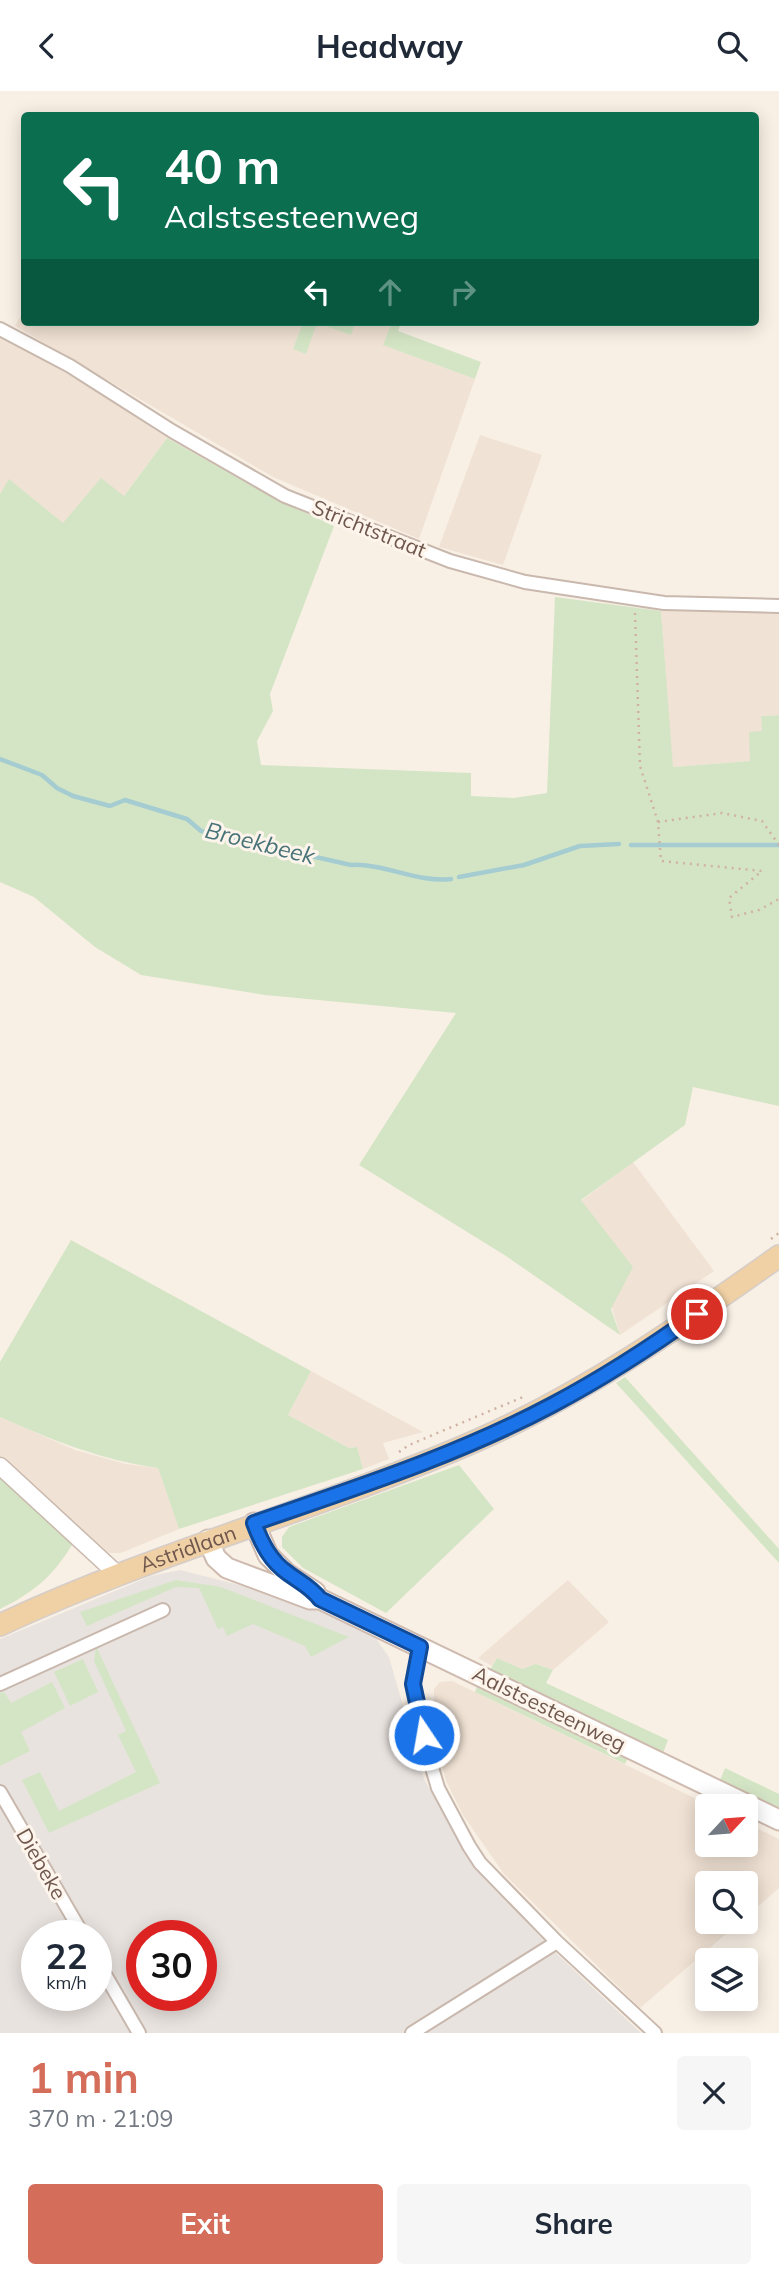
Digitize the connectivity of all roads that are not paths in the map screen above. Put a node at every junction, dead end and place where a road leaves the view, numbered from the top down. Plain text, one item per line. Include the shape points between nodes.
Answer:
1 (0, 329) edge
2 (779, 605) edge
3 (770, 1251) edge
4 (0, 1466) edge
5 (254, 1523) junction
6 (208, 1540) junction
7 (116, 1573) junction
8 (320, 1599) junction
9 (163, 1610) dead end
10 (0, 1625) edge
11 (420, 1647) junction
12 (0, 1683) edge
13 (0, 1792) edge
14 (779, 1820) edge
15 (74, 1920) edge
16 (557, 1942) junction
17 (112, 1987) edge
18 (139, 2033) edge
19 (412, 2033) edge
20 (655, 2033) edge

1 - 2 street, Strichtstraat via 285,496 450,561 525,582 634,599
3 - 5 main road, Astridlaan via 656,1343 550,1406 387,1477
4 - 7 street
5 - 6 main road, Astridlaan
5 - 8 main road, Aalstsesteenweg via 268,1555
6 - 7 main road, Astridlaan
6 - 8 main road, Aalstsesteenweg via 227,1568
7 - 10 main road, Astridlaan
8 - 11 main road, Aalstsesteenweg
9 - 12 street
11 - 14 main road, Aalstsesteenweg
11 - 16 street via 413,1684 438,1788 480,1863
13 - 15 street, Diebeke
16 - 19 street
16 - 20 street
17 - 18 street

